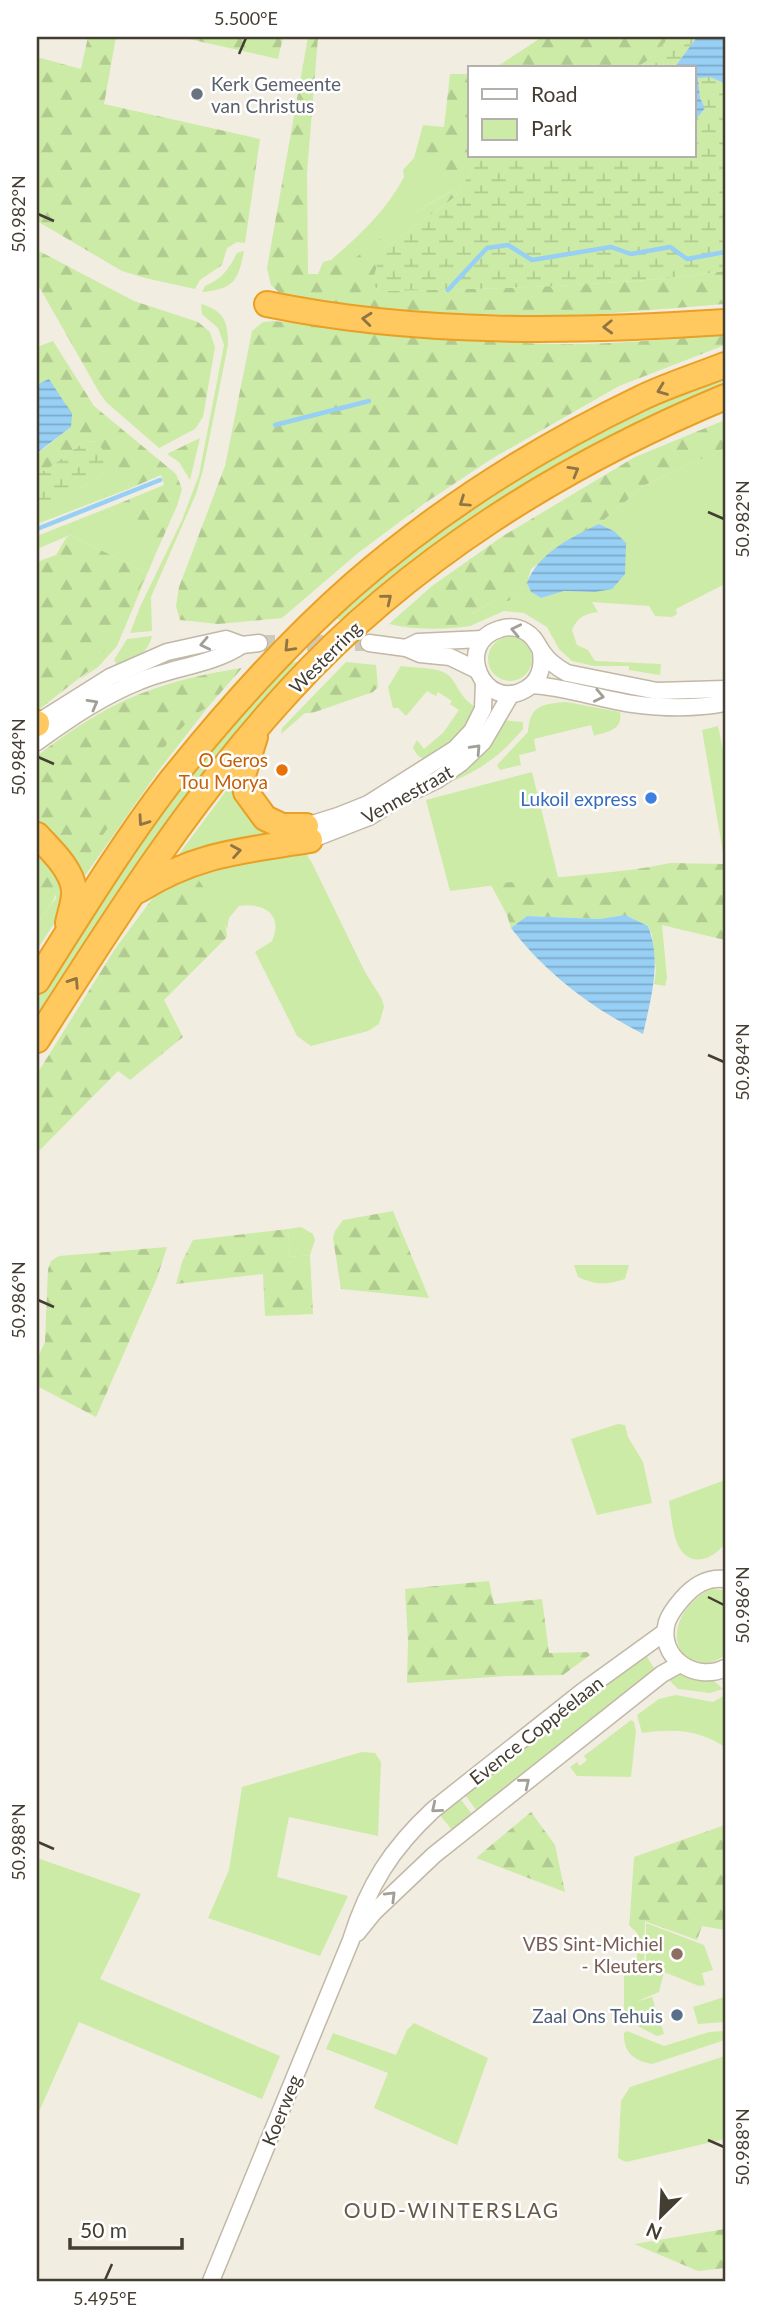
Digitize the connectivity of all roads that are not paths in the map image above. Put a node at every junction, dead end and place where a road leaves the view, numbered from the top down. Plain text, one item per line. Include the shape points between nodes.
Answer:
1 (267, 304) dead end
2 (725, 322) edge
3 (725, 365) edge
4 (725, 397) edge
5 (483, 639) junction
6 (259, 643) tunnel mouth
7 (369, 643) tunnel mouth
8 (242, 645) junction
9 (406, 648) junction
10 (541, 652) junction
11 (480, 676) junction
12 (532, 685) junction
13 (725, 689) edge
14 (511, 694) junction
15 (725, 704) edge
16 (37, 723) edge
17 (257, 729) junction
18 (37, 742) edge
19 (308, 833) junction
20 (37, 835) edge
21 (129, 896) junction
22 (66, 934) junction
23 (37, 981) edge
24 (37, 1040) edge
25 (725, 1578) edge
26 (665, 1632) junction
27 (680, 1664) junction
28 (725, 1668) edge
29 (410, 1831) joint
30 (452, 1841) joint
31 (351, 1940) junction
32 (211, 2281) edge

2 -> 1 highway via 495,328 394,321
3 -> 22 highway, Westerring via 642,397 534,455 407,541 353,585 250,687 177,774
17 -> 4 highway, Westerring via 359,622 464,539 583,465
5 - 9 street via 418,642
10 -> 5 street via 527,632 516,628 504,627
5 - 11 street, Vennestraat via 475,659
6 - 8 street
7 - 9 street
8 -> 16 street via 226,639 156,656 110,677
18 -> 8 street via 89,706 139,681 227,655
9 - 11 street via 450,657
10 - 12 street via 539,675
10 - 13 street via 567,673 634,688
11 - 14 street via 491,689
11 - 19 street, Vennestraat via 483,709 472,731 455,749 368,804
12 - 14 street
12 -> 15 street via 633,704
19 -> 14 street, Vennestraat via 369,817 438,780 483,742
17 - 19 highway via 243,775 246,792 265,818
17 - 21 highway, Westerring via 184,818
21 -> 19 highway via 191,863
20 - 22 highway via 69,874 74,890
24 -> 21 highway, Westerring
22 - 23 highway, Westerring
25 - 26 street, Evence Coppéelaan via 693,1587 670,1615
26 - 27 street via 669,1650
26 -> 29 street, Evence Coppéelaan via 582,1692
27 - 28 street via 705,1673
30 -> 27 street, Evence Coppéelaan
29 - 31 street, Koerweg via 384,1864 361,1907
31 -> 30 street, Koerweg via 412,1874
31 - 32 street, Koerweg

